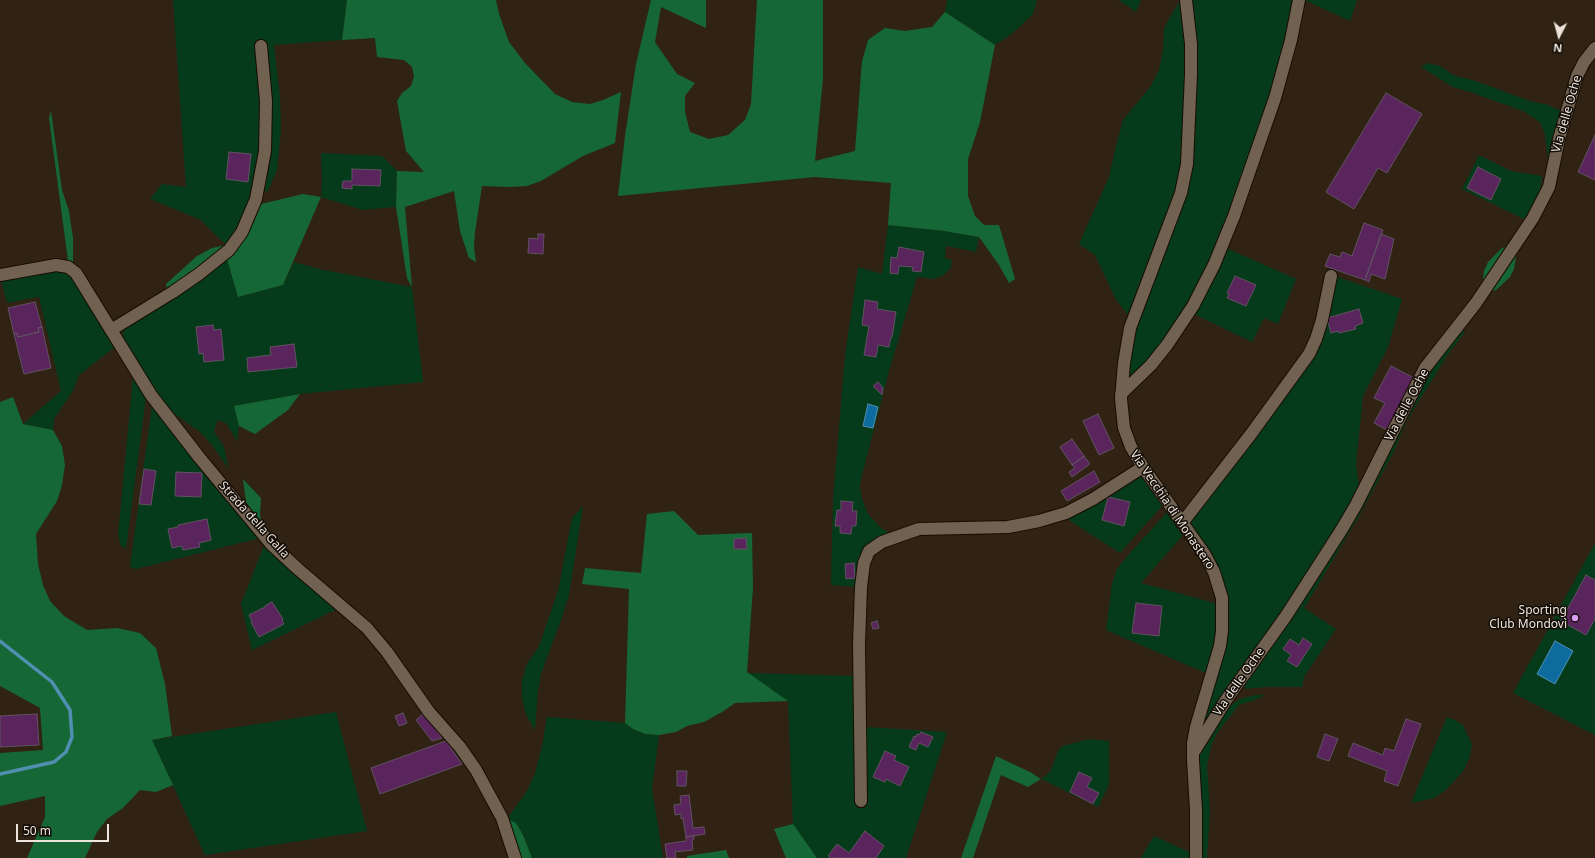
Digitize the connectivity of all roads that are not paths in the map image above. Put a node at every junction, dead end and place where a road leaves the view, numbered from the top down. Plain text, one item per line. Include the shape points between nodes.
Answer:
1 (1186, 0) edge
2 (1299, 0) edge
3 (261, 46) dead end
4 (1595, 48) edge
5 (0, 275) edge
6 (1331, 276) dead end
7 (111, 330) junction
8 (1121, 394) junction
9 (1143, 467) junction
10 (1182, 523) junction
11 (1193, 753) junction
12 (861, 801) dead end
13 (515, 858) edge
14 (1196, 858) edge

1 - 8 street, Via Vecchia di Monastero via 1191,44 1191,74 1185,172 1181,193 1130,328
2 - 8 street via 1278,87 1234,216 1214,265 1193,306 1170,340 1151,365
3 - 7 street via 266,101 265,151 256,200 242,232 229,250 199,274
4 - 11 street, Via delle Oche via 1584,62 1574,82 1550,183 1536,214 1476,303 1425,368 1342,529 1286,616 1231,691
5 - 7 street, Strada della Galla via 56,265 68,267 78,276
6 - 10 street via 1322,320 1309,354 1252,434
7 - 13 street, Strada della Galla via 165,414 267,539 377,639 418,697 460,747 476,770 502,818
8 - 9 street, Via Vecchia di Monastero via 1121,413 1126,437
9 - 10 street, Via Vecchia di Monastero
9 - 12 street via 1086,503 1057,516 1008,527 923,528 882,542 869,551 863,566 859,644
10 - 11 street, Via Vecchia di Monastero via 1212,568 1223,607 1220,646 1196,727
11 - 14 street, Via Vecchia di Monastero

